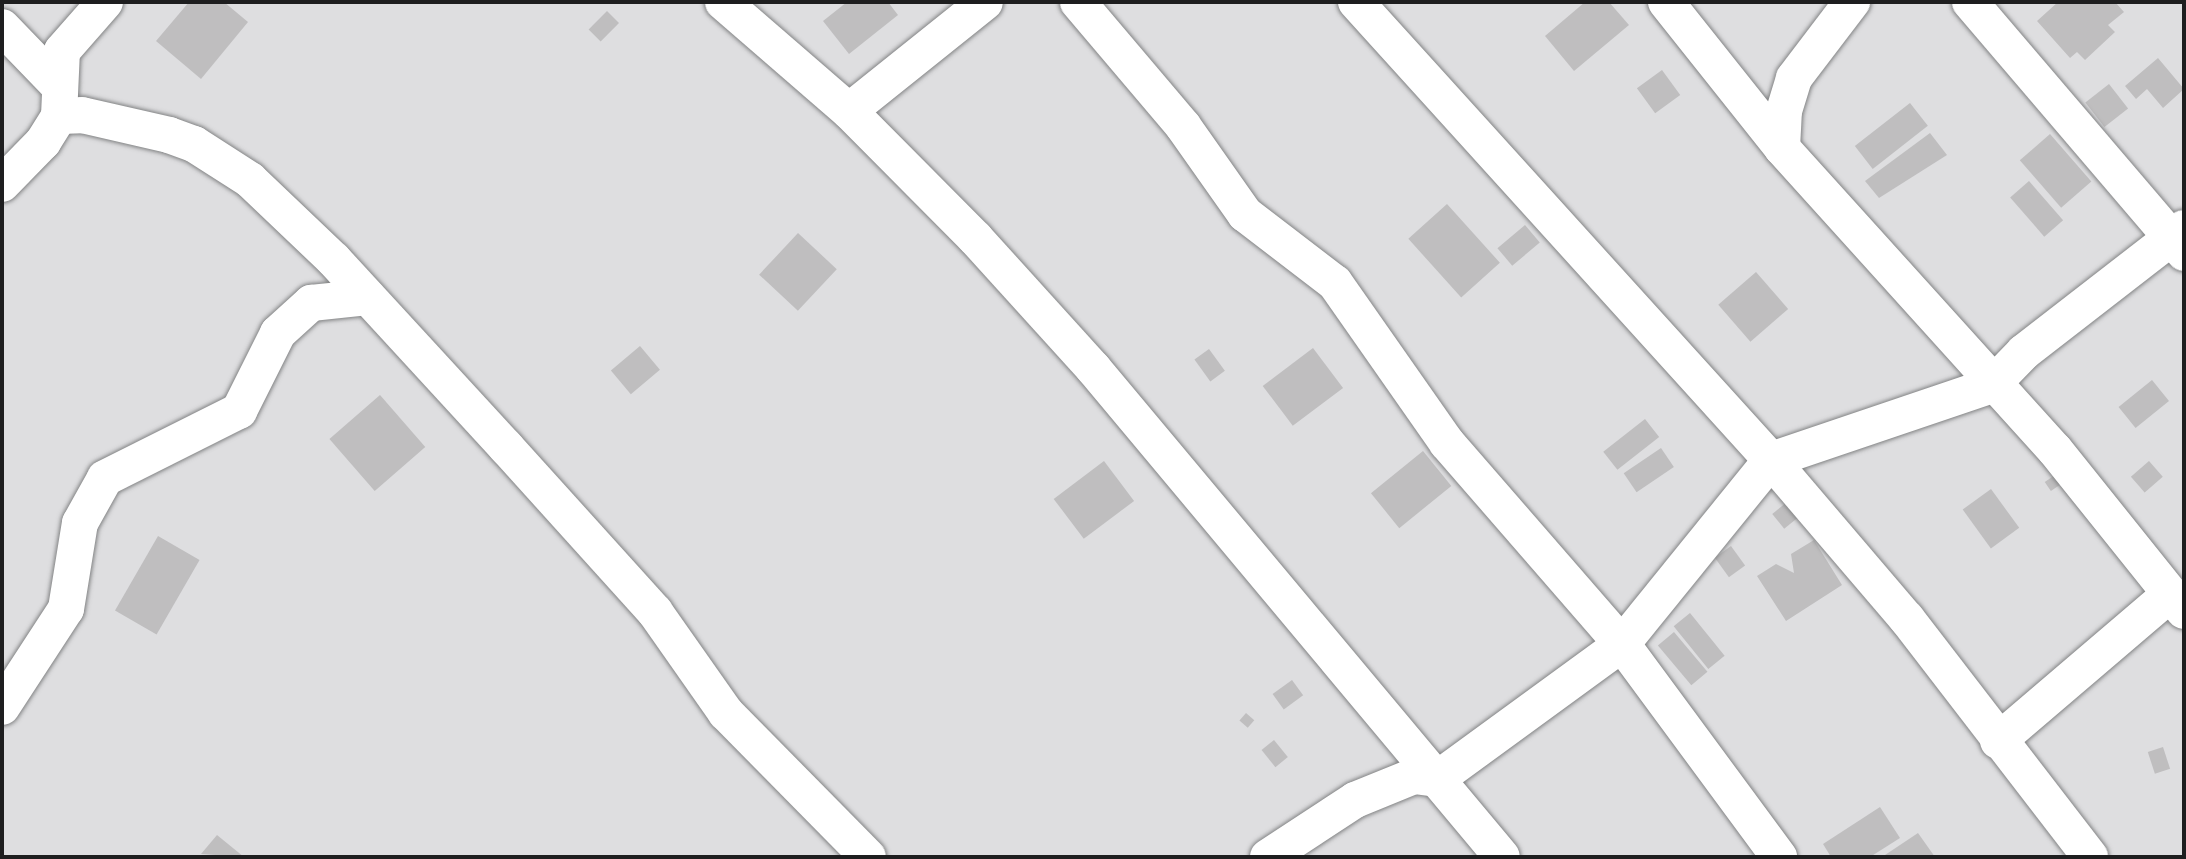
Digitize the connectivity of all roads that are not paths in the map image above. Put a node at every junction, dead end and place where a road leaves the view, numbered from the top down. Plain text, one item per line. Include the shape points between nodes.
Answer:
1 (105, 2) edge
2 (723, 2) edge
3 (985, 2) edge
4 (1078, 2) edge
5 (1356, 2) edge
6 (1666, 2) edge
7 (1852, 2) edge
8 (1970, 2) edge
9 (2, 27) edge
10 (59, 101) junction
11 (849, 111) junction
12 (1782, 148) junction
13 (2, 184) edge
14 (2180, 240) edge
15 (368, 297) junction
16 (1992, 385) junction
17 (1771, 460) junction
18 (2177, 602) edge
19 (1622, 644) junction
20 (2, 707) edge
21 (1998, 741) junction
22 (1437, 779) junction
23 (868, 857) edge
24 (1268, 857) edge
25 (1502, 857) edge
26 (1779, 857) edge
27 (2090, 857) edge

1 - 10 street via 62,51
2 - 11 street
3 - 11 street
4 - 19 street via 1183,126 1245,214 1335,283 1447,443
5 - 17 street
6 - 12 street
7 - 12 street via 1794,78 1784,111
8 - 14 street
9 - 10 street
10 - 13 street via 43,142
10 - 15 street via 82,115 194,144 250,180
11 - 22 street via 1093,368
12 - 16 street
14 - 16 street via 2024,352
15 - 20 street via 311,303 278,333 239,411 105,478 80,523 66,609
15 - 23 street via 655,612 726,713
16 - 17 street
16 - 18 street via 2055,450
17 - 19 street
17 - 21 street via 1907,619
18 - 21 street
19 - 22 street
19 - 26 street
21 - 27 street
22 - 24 street via 1414,776 1355,800
22 - 25 street

